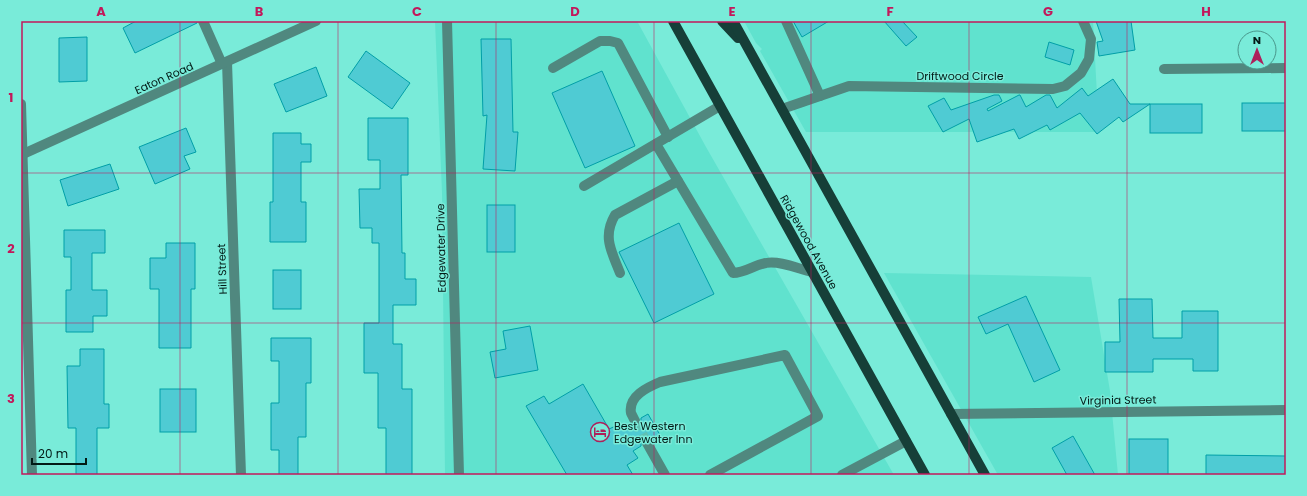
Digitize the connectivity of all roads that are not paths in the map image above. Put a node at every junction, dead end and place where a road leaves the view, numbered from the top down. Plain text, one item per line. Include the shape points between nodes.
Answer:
1 (203, 21) edge
2 (316, 21) edge
3 (447, 21) edge
4 (673, 21) edge
5 (722, 21) edge
6 (733, 21) edge
7 (786, 21) edge
8 (1083, 21) edge
9 (749, 50) junction
10 (225, 63) junction
11 (552, 68) dead end
12 (1286, 68) edge
13 (1164, 69) dead end
14 (820, 96) junction
15 (21, 104) edge
16 (720, 106) junction
17 (782, 109) junction
18 (668, 137) junction
19 (656, 144) junction
20 (22, 155) edge
21 (678, 181) junction
22 (584, 186) dead end
23 (812, 272) junction
24 (620, 273) dead end
25 (1286, 410) edge
26 (951, 414) junction
27 (635, 421) tunnel mouth
28 (906, 440) junction
29 (647, 443) tunnel mouth
30 (847, 474) edge
31 (32, 475) edge
32 (241, 475) edge
33 (459, 475) edge
34 (665, 475) edge
35 (710, 475) edge
36 (925, 475) edge
37 (985, 475) edge

1 - 10 street
2 - 10 street, Eaton Road
3 - 33 street, Edgewater Drive
4 - 16 main road, Ridgewood Avenue
5 - 9 main road
6 - 9 main road
7 - 14 street
8 - 14 street, Driftwood Circle via 1091,39 1089,59 1081,73 1065,86 1053,89 849,86
9 - 17 main road
10 - 20 street, Eaton Road
10 - 32 street, Hill Street
11 - 18 street via 600,41 618,43
12 - 13 street
14 - 17 street, Driftwood Circle
15 - 20 street
16 - 18 street
16 - 23 main road, Ridgewood Avenue
17 - 26 main road
18 - 19 street
19 - 21 street
19 - 22 street
20 - 31 street
21 - 23 street via 732,273 740,273 768,262
21 - 24 street via 615,215 610,224 609,247
23 - 28 main road, Ridgewood Avenue
25 - 26 street, Virginia Street
26 - 37 main road
27 - 35 street via 631,412 633,401 642,390 660,382 785,355 818,416
28 - 30 street
28 - 36 main road, Ridgewood Avenue
29 - 34 street

